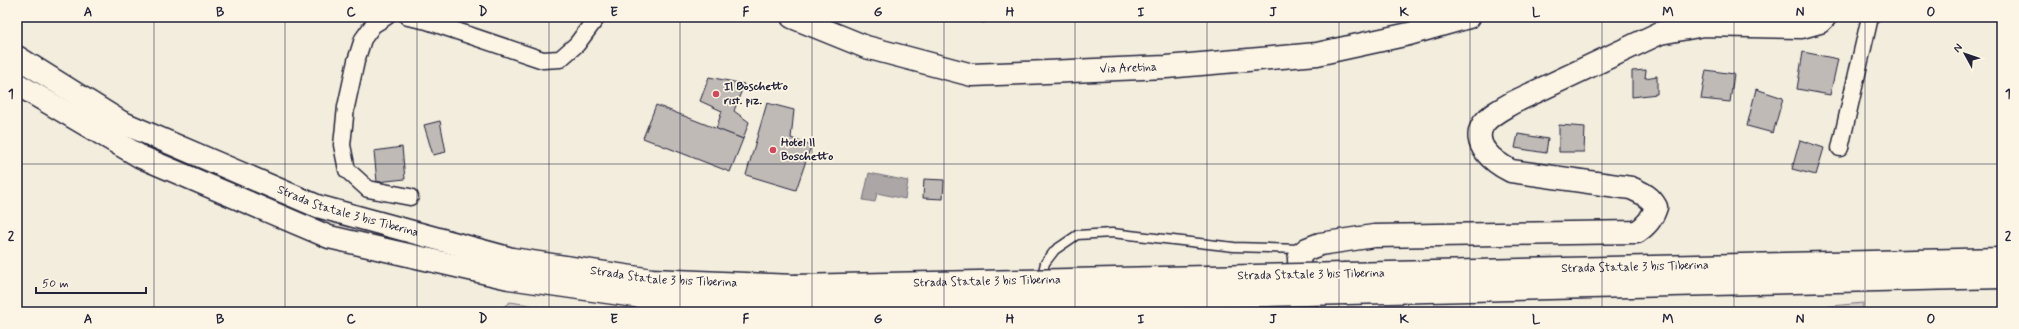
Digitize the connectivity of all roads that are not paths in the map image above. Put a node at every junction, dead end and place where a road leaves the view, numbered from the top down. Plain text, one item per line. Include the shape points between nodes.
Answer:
1 (386, 17) edge
2 (408, 17) edge
3 (597, 17) edge
4 (792, 17) edge
5 (1469, 17) edge
6 (1825, 17) edge
7 (1870, 17) edge
8 (17, 57) edge
9 (17, 84) edge
10 (1840, 148) dead end
11 (410, 197) dead end
12 (1307, 249) junction
13 (2002, 259) edge
14 (2002, 277) edge
15 (1347, 283) junction
16 (795, 296) junction
17 (1034, 312) edge
18 (1306, 312) edge

1 - 11 street via 373,25 363,39 346,107 342,145 347,170 368,189
2 - 3 street via 543,60 560,59 577,44
4 - 5 main road, Via Aretina via 866,47 972,75 1166,66 1317,54 1409,34
6 - 12 main road via 1820,22 1802,27 1704,25 1660,33 1512,103 1495,113 1484,124 1480,134 1482,148 1499,165 1511,171 1631,188 1645,195 1656,207 1650,221 1636,232 1374,236 1320,244
7 - 10 street
8 - 16 main road, Strada Statale 3 bis Tiberina via 121,122 317,206 512,260 652,280
9 - 16 main road, Strada Statale 3 bis Tiberina via 141,157 329,237 509,278 641,297
12 - 17 lane via 1234,247 1112,233 1077,235 1055,250 1045,263
12 - 18 main road via 1299,259 1302,307
13 - 15 main road, Strada Statale 3 bis Tiberina
14 - 15 main road, Strada Statale 3 bis Tiberina
15 - 16 main road, Strada Statale 3 bis Tiberina, bridge

